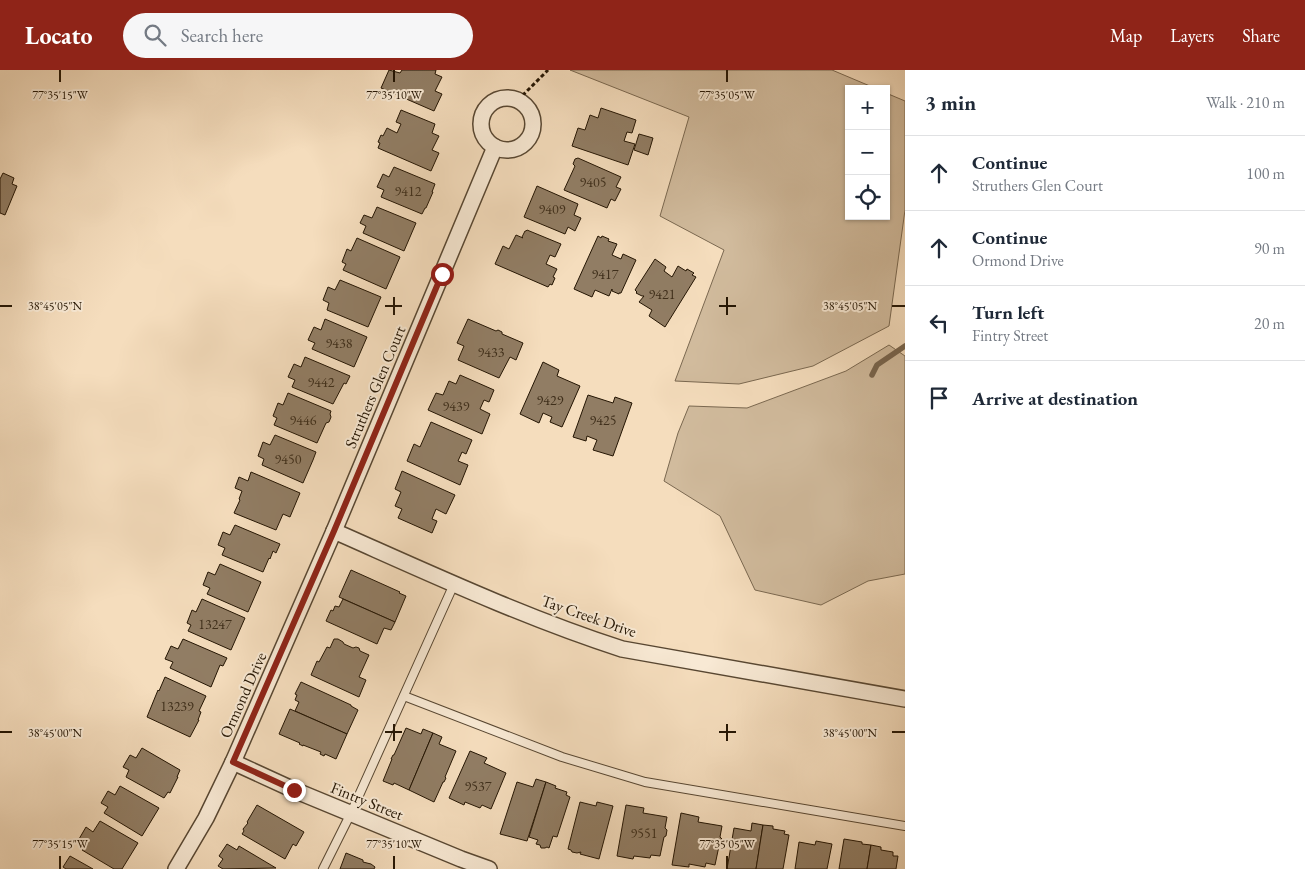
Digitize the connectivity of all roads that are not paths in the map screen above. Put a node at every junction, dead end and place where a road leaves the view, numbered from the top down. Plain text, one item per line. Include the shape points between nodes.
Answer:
1 (496, 147) junction
2 (334, 531) junction
3 (454, 584) junction
4 (404, 696) junction
5 (905, 699) edge
6 (233, 762) junction
7 (352, 814) junction
8 (905, 826) edge
9 (176, 869) edge
10 (323, 869) edge
11 (489, 869) edge

1 - 1 street via 481,129 483,113 494,101 502,98 518,100 532,119 530,134 526,141 512,149
1 - 2 street, Struthers Glen Court
2 - 3 street, Tay Creek Drive
2 - 6 street, Ormond Drive
3 - 4 lane
3 - 5 street, Tay Creek Drive via 622,649
4 - 7 lane
4 - 8 lane via 562,757 645,782
6 - 7 street, Fintry Street
6 - 9 street, Ormond Drive
7 - 10 lane
7 - 11 street, Fintry Street

